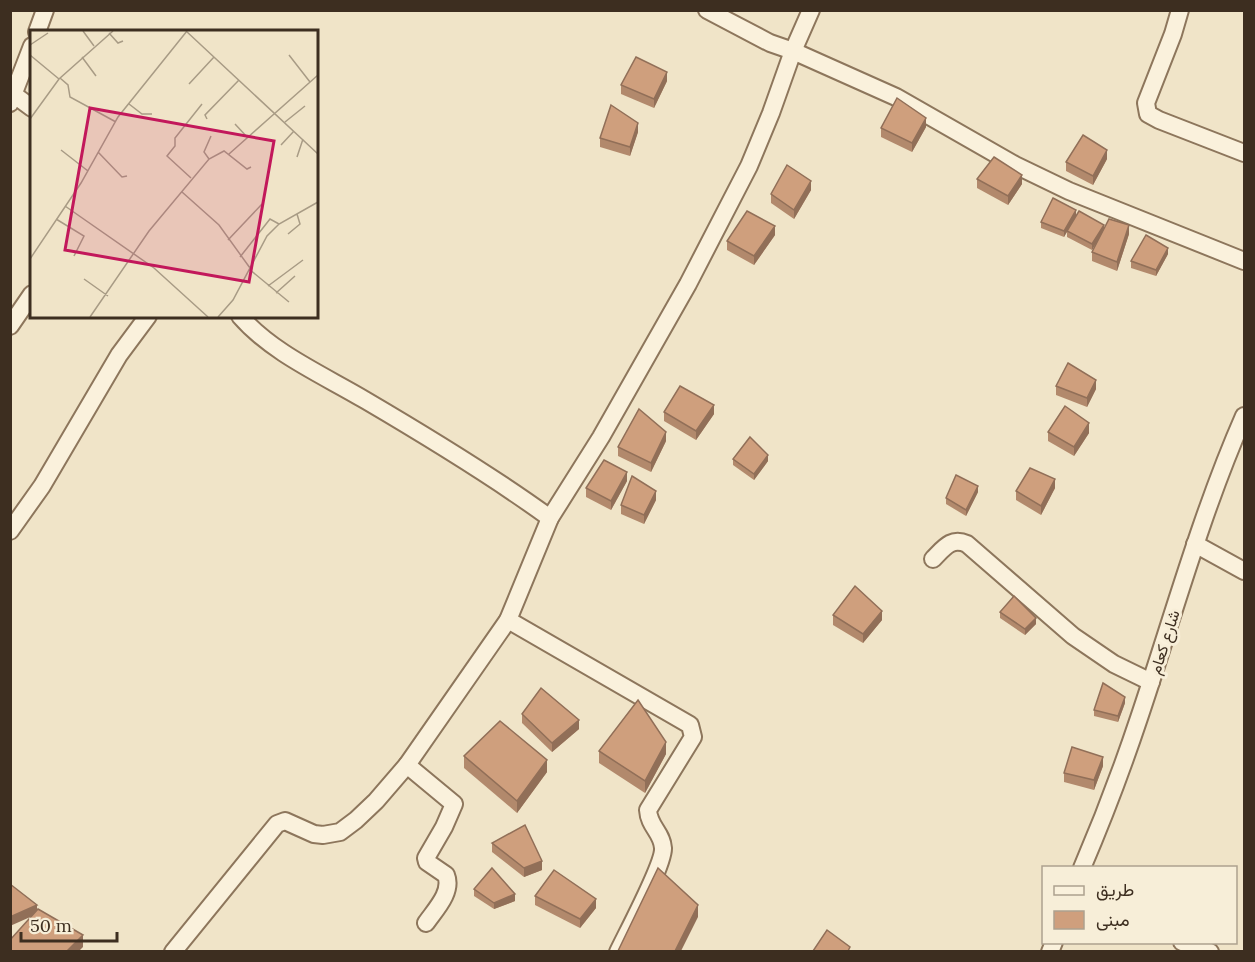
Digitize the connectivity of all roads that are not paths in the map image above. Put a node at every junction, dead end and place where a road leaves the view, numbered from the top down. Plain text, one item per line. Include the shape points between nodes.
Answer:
1 (45, 10) edge
2 (707, 10) edge
3 (811, 10) edge
4 (1180, 10) edge
5 (38, 30) edge
6 (30, 51) edge
7 (793, 51) junction
8 (13, 91) edge
9 (30, 106) edge
10 (1245, 153) edge
11 (1245, 261) edge
12 (30, 297) edge
13 (147, 318) edge
14 (242, 318) edge
15 (10, 326) edge
16 (1245, 416) edge
17 (550, 518) junction
18 (10, 531) edge
19 (1195, 544) junction
20 (933, 559) dead end
21 (1245, 571) edge
22 (508, 620) junction
23 (1151, 682) junction
24 (407, 765) junction
25 (1082, 866) edge
26 (426, 923) dead end
27 (1188, 944) edge
28 (177, 950) edge
29 (618, 951) edge
30 (1210, 951) edge

1 - 5 street
2 - 7 street
3 - 7 street
4 - 10 street via 1146,103 1148,114
6 - 8 street
7 - 11 street via 896,97 1015,165 1070,191
7 - 17 street via 749,166 721,222 601,437
8 - 9 street
12 - 15 street
13 - 18 street
14 - 17 street via 265,340 506,486
16 - 19 street, شارع كعام
17 - 22 street
19 - 21 street
19 - 23 street, شارع كعام
20 - 23 street via 948,543 967,544 1073,636 1114,664
22 - 24 street
22 - 29 street via 690,726 693,737 648,810 649,821 659,834 663,849
23 - 25 street, شارع كعام
24 - 26 street via 454,804 426,858 446,875 448,882 444,898
24 - 28 street via 376,801 340,832 319,835 285,821 277,824
27 - 30 street

